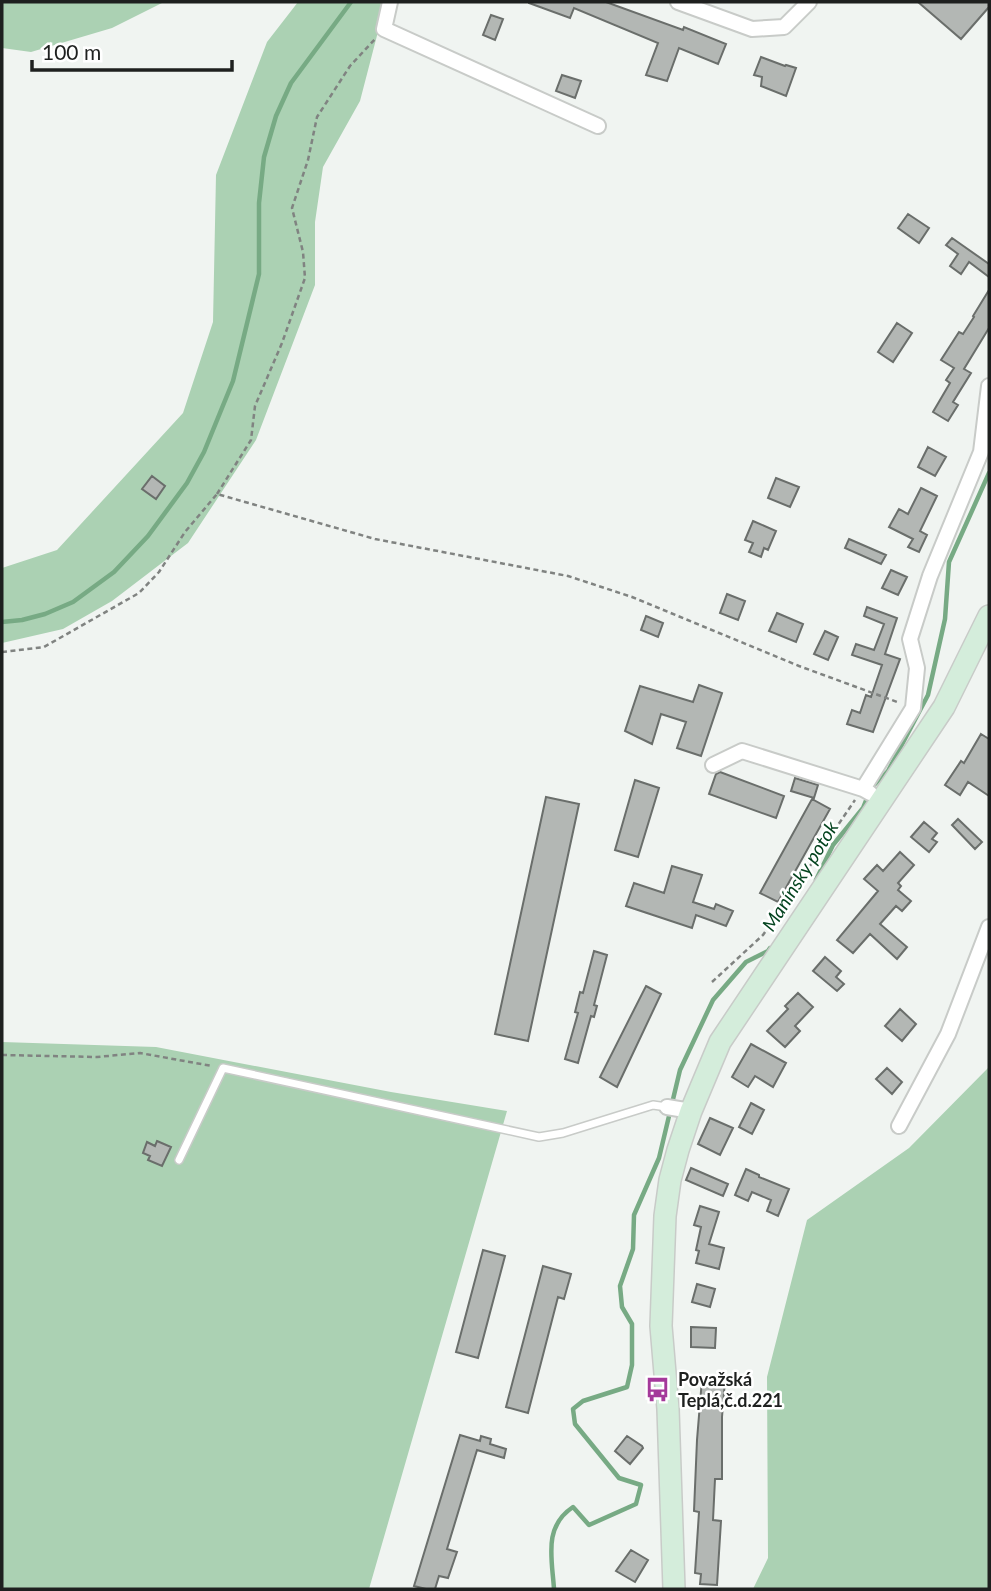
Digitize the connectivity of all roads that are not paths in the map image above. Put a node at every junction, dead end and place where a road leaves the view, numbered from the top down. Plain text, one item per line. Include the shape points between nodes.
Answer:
1 (390, 2) edge
2 (678, 2) edge
3 (810, 2) edge
4 (598, 126) dead end
5 (989, 386) edge
6 (989, 616) edge
7 (713, 765) dead end
8 (863, 789) junction
9 (882, 800) junction
10 (989, 928) edge
11 (678, 1109) junction
12 (899, 1126) dead end
13 (179, 1160) dead end
14 (674, 1589) edge

1 - 4 street via 384,29
2 - 3 street via 752,29 784,27
5 - 8 street via 981,452 930,576 910,639 917,668 913,708
6 - 9 street via 944,707
7 - 8 street via 742,751
8 - 9 street
9 - 11 street
10 - 12 street via 948,1034
11 - 13 lane via 653,1105 539,1138 223,1068
11 - 14 street via 678,1150 665,1216 661,1326

